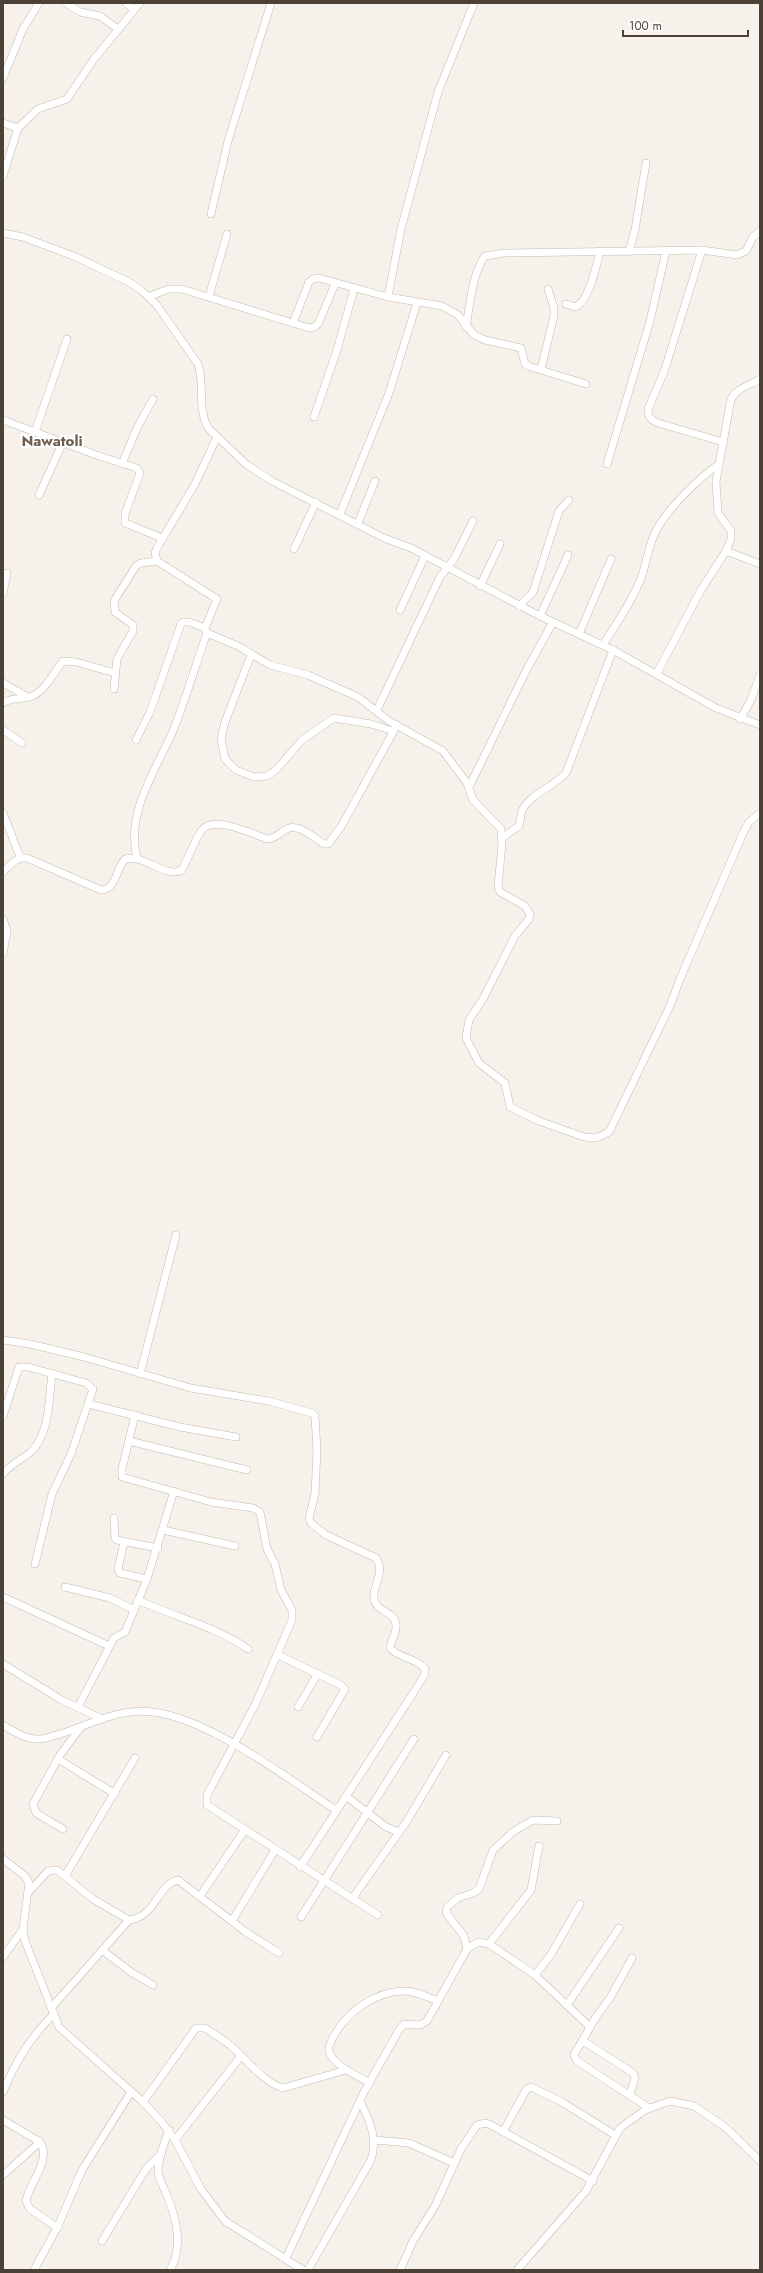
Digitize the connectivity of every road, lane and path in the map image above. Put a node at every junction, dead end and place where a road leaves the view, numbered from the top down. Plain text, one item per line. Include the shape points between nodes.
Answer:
1 (39, 3) edge
2 (66, 3) edge
3 (126, 3) edge
4 (140, 3) edge
5 (271, 3) edge
6 (474, 3) edge
7 (133, 9) junction
8 (118, 29) junction
9 (3, 78) edge
10 (3, 123) edge
11 (18, 128) junction
12 (646, 163) dead end
13 (3, 176) edge
14 (210, 214) dead end
15 (760, 231) edge
16 (3, 233) edge
17 (227, 234) dead end
18 (702, 250) junction
19 (600, 251) junction
20 (666, 251) junction
21 (629, 252) junction
22 (335, 284) junction
23 (354, 289) junction
24 (548, 289) dead end
25 (150, 296) junction
26 (209, 296) junction
27 (388, 297) junction
28 (417, 303) junction
29 (566, 304) dead end
30 (293, 323) junction
31 (466, 327) junction
32 (67, 339) dead end
33 (541, 370) junction
34 (760, 379) edge
35 (586, 384) dead end
36 (153, 399) dead end
37 (314, 417) dead end
38 (3, 420) edge
39 (35, 432) junction
40 (217, 437) junction
41 (63, 442) junction
42 (723, 442) junction
43 (122, 464) junction
44 (607, 464) dead end
45 (719, 464) junction
46 (375, 481) dead end
47 (39, 494) dead end
48 (569, 500) dead end
49 (316, 502) junction
50 (340, 514) junction
51 (473, 521) dead end
52 (358, 524) junction
53 (162, 538) junction
54 (500, 544) dead end
55 (294, 549) dead end
56 (726, 551) junction
57 (568, 555) dead end
58 (425, 556) junction
59 (611, 559) dead end
60 (157, 561) junction
61 (760, 564) edge
62 (446, 567) junction
63 (7, 573) dead end
64 (480, 586) junction
65 (3, 593) edge
66 (519, 606) junction
67 (400, 610) dead end
68 (540, 616) junction
69 (553, 622) junction
70 (206, 631) junction
71 (578, 634) junction
72 (603, 645) junction
73 (613, 650) junction
74 (252, 655) junction
75 (115, 673) junction
76 (657, 673) junction
77 (760, 674) edge
78 (3, 683) edge
79 (114, 689) dead end
80 (29, 697) junction
81 (3, 703) edge
82 (377, 710) junction
83 (740, 719) junction
84 (760, 725) edge
85 (395, 728) junction
86 (3, 730) edge
87 (136, 740) dead end
88 (22, 742) dead end
89 (469, 787) junction
90 (3, 813) edge
91 (760, 813) edge
92 (503, 837) junction
93 (20, 857) junction
94 (137, 858) junction
95 (3, 872) edge
96 (3, 919) edge
97 (3, 953) edge
98 (176, 1235) dead end
99 (3, 1340) edge
100 (52, 1373) junction
101 (140, 1374) junction
102 (89, 1404) junction
103 (134, 1415) junction
104 (3, 1416) edge
105 (236, 1437) dead end
106 (129, 1441) junction
107 (247, 1470) dead end
108 (3, 1473) edge
109 (174, 1491) junction
110 (114, 1518) dead end
111 (163, 1530) junction
112 (124, 1542) junction
113 (234, 1546) dead end
114 (158, 1548) junction
115 (35, 1564) dead end
116 (147, 1579) junction
117 (65, 1587) dead end
118 (3, 1597) edge
119 (138, 1600) junction
120 (134, 1610) junction
121 (109, 1646) junction
122 (248, 1649) dead end
123 (278, 1655) junction
124 (3, 1664) edge
125 (317, 1674) junction
126 (78, 1707) junction
127 (298, 1707) dead end
128 (102, 1719) junction
129 (3, 1725) edge
130 (81, 1727) junction
131 (317, 1737) dead end
132 (414, 1739) dead end
133 (234, 1744) junction
134 (446, 1755) dead end
135 (135, 1758) dead end
136 (58, 1759) junction
137 (115, 1794) junction
138 (346, 1796) junction
139 (336, 1810) junction
140 (369, 1812) junction
141 (557, 1821) dead end
142 (63, 1829) dead end
143 (244, 1831) junction
144 (399, 1832) junction
145 (538, 1846) dead end
146 (275, 1850) junction
147 (3, 1859) edge
148 (300, 1867) junction
149 (65, 1876) junction
150 (324, 1881) junction
151 (28, 1892) junction
152 (200, 1896) junction
153 (352, 1899) junction
154 (580, 1904) dead end
155 (378, 1915) dead end
156 (301, 1917) dead end
157 (129, 1920) junction
158 (232, 1922) junction
159 (619, 1928) dead end
160 (23, 1929) junction
161 (489, 1944) junction
162 (467, 1949) junction
163 (102, 1950) junction
164 (278, 1953) dead end
165 (3, 1957) edge
166 (632, 1958) dead end
167 (535, 1975) junction
168 (153, 1985) dead end
169 (438, 2002) junction
170 (567, 2005) junction
171 (52, 2011) junction
172 (590, 2028) junction
173 (583, 2041) junction
174 (241, 2056) junction
175 (346, 2070) junction
176 (370, 2083) junction
177 (3, 2092) edge
178 (131, 2092) junction
179 (630, 2095) junction
180 (360, 2101) junction
181 (143, 2102) junction
182 (649, 2108) junction
183 (3, 2120) edge
184 (168, 2130) junction
185 (503, 2132) junction
186 (615, 2135) junction
187 (175, 2140) junction
188 (374, 2140) junction
189 (40, 2142) junction
190 (161, 2154) junction
191 (760, 2161) edge
192 (454, 2163) junction
193 (3, 2175) edge
194 (593, 2181) junction
195 (58, 2228) junction
196 (102, 2241) dead end
197 (286, 2258) junction
198 (34, 2270) edge
199 (170, 2270) edge
200 (303, 2270) edge
201 (308, 2270) edge
202 (400, 2270) edge
203 (517, 2270) edge

1 - 9 street via 14,46
2 - 8 street via 80,12 100,16
3 - 7 street
4 - 7 street
5 - 14 street via 228,141
6 - 27 street via 438,92 401,228
7 - 8 street
8 - 11 street via 66,99 38,109
10 - 11 street
11 - 13 street
12 - 21 street
15 - 18 street via 742,254
16 - 25 street via 23,237 76,257 129,282
17 - 26 street
18 - 20 street
18 - 42 street via 691,291 648,415 651,420 658,423
19 - 21 street
19 - 29 street via 594,276 581,303 575,306
19 - 31 street via 504,253 485,256 475,283
20 - 21 street
20 - 44 street via 650,321
22 - 23 street
22 - 30 street via 315,327 309,328
22 - 30 street via 313,278 309,282
23 - 27 street
23 - 37 street
24 - 33 street via 554,316
25 - 26 street via 169,289 182,289
25 - 40 street via 198,364 202,376 203,419
26 - 30 street
27 - 28 street
28 - 31 street via 442,306 451,310
28 - 50 street via 389,393
31 - 33 street via 474,335 485,340 521,348 525,364
32 - 39 street
33 - 35 street
34 - 42 street via 736,392 731,399
36 - 43 street
38 - 39 street
39 - 41 street
40 - 49 street via 258,473
40 - 53 street via 195,484
41 - 43 street
41 - 47 street
42 - 45 street
43 - 53 street via 140,470 125,514 125,523
45 - 56 street via 716,481 718,513 731,531
45 - 72 street via 698,479 661,523 652,541 635,593
46 - 52 street
48 - 66 street via 559,511 532,592
49 - 50 street
49 - 55 street
50 - 52 street
51 - 62 street via 454,559
52 - 58 street
53 - 60 street via 155,553
54 - 64 street
56 - 61 street
56 - 76 street via 701,590
57 - 68 street
58 - 62 street
58 - 67 street
59 - 71 street
60 - 70 street via 217,599
60 - 75 street via 136,566 114,601 115,612 133,625 133,631 119,654
62 - 64 street
62 - 82 street
63 - 65 street
64 - 66 street
66 - 68 street
68 - 69 street
69 - 71 street
69 - 89 street
70 - 74 street
70 - 87 street via 189,622 181,624 150,712
70 - 94 street via 174,726 144,793 134,834
71 - 72 street
72 - 73 street
73 - 76 street
73 - 92 street via 566,773 525,805 519,826
74 - 82 street via 270,665 308,675 335,686
74 - 85 street via 221,738 225,759 236,770 254,777 267,776 276,770 302,740 334,718
75 - 79 street
75 - 80 street via 76,662 63,662 41,690
76 - 83 street via 696,698
77 - 83 street via 751,700
78 - 80 street
80 - 81 street via 16,697
82 - 85 street
83 - 84 street
85 - 89 street via 443,751
85 - 94 street via 341,827 328,844 298,828 287,828 274,838 268,839 214,823 201,830 181,870 170,871
86 - 88 street
89 - 92 street via 473,800 497,823
90 - 93 street
91 - 92 street via 749,822 744,831 670,1006 649,1045 613,1126 603,1136 596,1138 579,1135 510,1108 505,1083 479,1063 466,1038 469,1020 515,936 530,914 526,906 500,892 498,887
93 - 94 street via 28,858 101,890 111,887 125,859
93 - 95 street
96 - 97 street via 7,932
98 - 101 street
99 - 101 street via 38,1346
100 - 102 street via 91,1385 93,1389
100 - 104 street via 19,1367
100 - 108 street via 46,1419 40,1440 32,1450
101 - 138 street via 191,1388 268,1401 316,1416 318,1450 309,1518 311,1523 326,1535 376,1558 381,1569 374,1600 394,1618 396,1624 390,1648 394,1653 415,1662 425,1670 412,1695
102 - 103 street
102 - 115 street via 71,1454 52,1494
103 - 105 street
103 - 106 street
106 - 107 street
106 - 109 street via 122,1477
109 - 111 street
109 - 123 street via 211,1502 253,1508 260,1512 267,1549 281,1590 292,1610 289,1630
110 - 112 street via 115,1538
111 - 113 street
111 - 114 street
112 - 114 street
112 - 116 street via 118,1569 120,1573
114 - 116 street
116 - 119 street
117 - 120 street via 110,1598
118 - 121 street
119 - 120 street
119 - 122 street via 229,1638
120 - 121 street via 124,1632 114,1638
121 - 126 street
123 - 125 street
123 - 133 street
124 - 126 street
125 - 127 street
125 - 131 street via 345,1689
126 - 128 street
128 - 130 street
128 - 133 street via 135,1711 171,1715
129 - 130 street via 37,1740
130 - 136 street
132 - 140 street
133 - 139 street
133 - 143 street via 206,1801 210,1808
134 - 144 street
135 - 137 street
136 - 137 street
136 - 142 street via 36,1798 34,1809 36,1813
137 - 149 street
138 - 139 street
138 - 140 street
139 - 148 street
140 - 144 street via 377,1820
140 - 150 street
141 - 162 street via 533,1820 514,1831 493,1850 479,1889 458,1898 447,1907 446,1913 464,1936
143 - 146 street
143 - 152 street
144 - 153 street
145 - 161 street via 531,1890
146 - 148 street
146 - 158 street
147 - 151 street via 25,1876
148 - 150 street
149 - 151 street via 57,1870 48,1871
149 - 157 street via 93,1899
150 - 153 street
150 - 156 street
151 - 160 street
152 - 157 street via 182,1881 173,1881 147,1913 140,1918
152 - 158 street
153 - 155 street
154 - 167 street via 550,1956
157 - 163 street
158 - 164 street
159 - 170 street
160 - 165 street
160 - 171 street via 25,1941
161 - 162 street via 478,1942
161 - 167 street
162 - 169 street
163 - 168 street
163 - 171 street
166 - 172 street
167 - 170 street
169 - 175 street via 405,1991 391,1992 362,2005 350,2015 330,2042 329,2051 333,2059
169 - 176 street via 423,2024 408,2023 399,2030
170 - 172 street
171 - 177 street via 21,2054
171 - 178 street via 66,2034
172 - 173 street
173 - 179 street via 633,2073 635,2078
173 - 179 street via 574,2058
174 - 175 street via 283,2088
174 - 181 street via 205,2028 196,2028
174 - 187 street
175 - 176 street
176 - 180 street
178 - 181 street
178 - 195 street via 82,2170
179 - 182 street
180 - 188 street via 370,2122
180 - 197 street
181 - 184 street
182 - 186 street via 628,2121
182 - 191 street via 670,2101 694,2106 725,2127
183 - 189 street
184 - 187 street
184 - 190 street
185 - 186 street via 526,2090 531,2087 560,2101
185 - 192 street via 486,2123 477,2125
185 - 194 street
186 - 194 street
187 - 197 street via 201,2189 225,2221 244,2235
188 - 192 street via 409,2143
188 - 201 street via 375,2149 371,2160
189 - 193 street
189 - 195 street via 44,2152 42,2161 26,2201 30,2209
190 - 196 street via 146,2169
190 - 199 street via 158,2174 175,2216 177,2230 177,2252
192 - 202 street via 435,2206 412,2241
194 - 203 street
195 - 198 street
197 - 200 street

